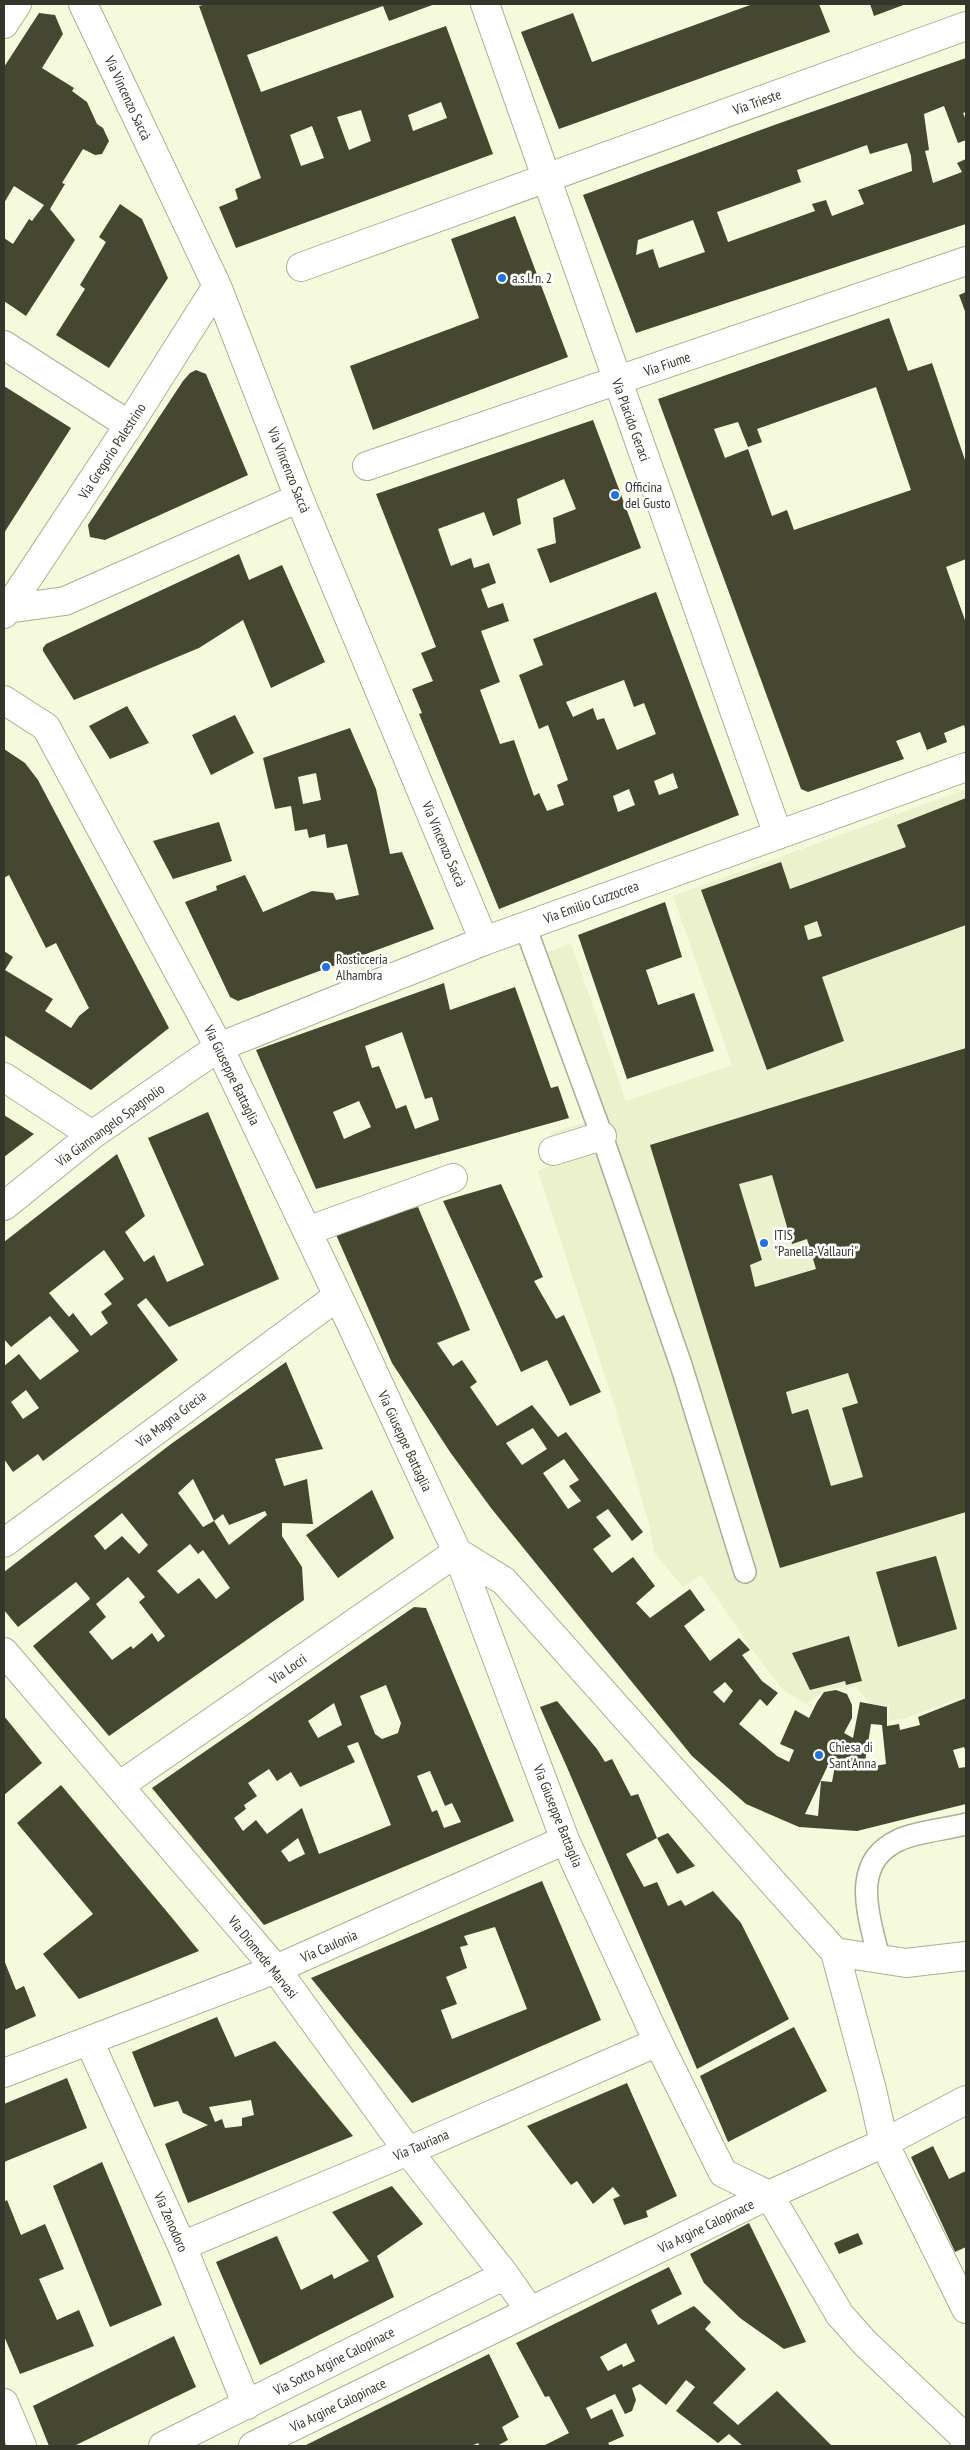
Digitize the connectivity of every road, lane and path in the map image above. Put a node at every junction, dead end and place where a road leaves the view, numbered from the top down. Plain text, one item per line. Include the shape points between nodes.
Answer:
1 (17, 4) edge
2 (83, 4) edge
3 (485, 4) edge
4 (4, 24) edge
5 (966, 26) edge
6 (548, 178) junction
7 (966, 261) edge
8 (301, 266) dead end
9 (217, 286) junction
10 (4, 345) edge
11 (617, 381) junction
12 (129, 425) junction
13 (367, 466) dead end
14 (299, 498) junction
15 (6, 612) edge
16 (4, 700) edge
17 (966, 767) edge
18 (778, 835) junction
19 (525, 926) junction
20 (484, 941) junction
21 (219, 1048) junction
22 (4, 1077) edge
23 (92, 1135) junction
24 (602, 1136) junction
25 (554, 1151) dead end
26 (453, 1178) dead end
27 (4, 1206) edge
28 (307, 1231) junction
29 (338, 1296) junction
30 (4, 1543) edge
31 (457, 1552) junction
32 (745, 1572) dead end
33 (4, 1652) edge
34 (119, 1786) junction
35 (966, 1824) edge
36 (565, 1840) junction
37 (836, 1952) junction
38 (966, 1956) edge
39 (879, 1959) junction
40 (276, 1969) junction
41 (89, 2041) junction
42 (658, 2042) junction
43 (4, 2073) edge
44 (966, 2100) edge
45 (884, 2143) junction
46 (408, 2151) junction
47 (769, 2195) junction
48 (182, 2246) junction
49 (505, 2275) junction
50 (966, 2309) edge
51 (530, 2311) junction
52 (4, 2404) edge
53 (247, 2405) junction
54 (966, 2442) edge
55 (22, 2446) edge
56 (163, 2446) edge
57 (253, 2446) edge

1 - 4 street
2 - 9 street, Via Vincenzo Saccà
3 - 6 street, Via Placido Geraci
5 - 6 street, Via Trieste
6 - 8 street, Via Trieste
6 - 11 street, Via Placido Geraci
7 - 11 street, Via Fiume
9 - 12 street, Via Gregorio Palestrino
9 - 14 street, Via Vincenzo Saccà
10 - 12 street
11 - 13 street, Via Fiume
11 - 18 street, Via Placido Geraci
12 - 15 street, Via Gregorio Palestrino
14 - 15 street via 65,601
14 - 20 street, Via Vincenzo Saccà
16 - 21 street, Via Giuseppe Battaglia via 46,727
17 - 18 street, Via Emilio Cuzzocrea
18 - 19 street, Via Emilio Cuzzocrea
19 - 20 street, Via Emilio Cuzzocrea
19 - 24 lane
20 - 21 street, Via Emilio Cuzzocrea
21 - 23 street, Via Giannangelo Spagnolio
21 - 28 street, Via Giuseppe Battaglia
22 - 23 street
23 - 27 street, Via Giannangelo Spagnolio
24 - 25 street
24 - 32 lane via 682,1368
26 - 28 street
28 - 29 street, Via Giuseppe Battaglia
29 - 30 street, Via Magna Grecia
29 - 31 street, Via Giuseppe Battaglia
31 - 34 street, Via Locri
31 - 36 street, Via Giuseppe Battaglia
31 - 37 street via 504,1581
33 - 34 street, Via Diomede Marvasi
34 - 40 street, Via Diomede Marvasi
35 - 39 lane via 898,1840 872,1860 865,1894
36 - 40 street, Via Caulonia
36 - 42 street, Via Giuseppe Battaglia
37 - 39 street
37 - 45 street
38 - 39 street via 906,1963
40 - 41 street, Via Caulonia
40 - 46 street, Via Diomede Marvasi
41 - 43 street, Via Caulonia
41 - 48 street, Via Zenodoro
42 - 46 street, Via Tauriana
42 - 47 street, Via Giuseppe Battaglia via 723,2173
44 - 45 street, Via Argine Calopinace
45 - 47 street, Via Argine Calopinace
45 - 50 street
46 - 48 street, Via Tauriana
46 - 49 street, Via Diomede Marvasi
47 - 51 street, Via Argine Calopinace
47 - 54 street via 840,2315
48 - 53 street, Via Zenodoro
49 - 51 street
49 - 53 street, Via Sotto Argine Calopinace
51 - 57 street, Via Argine Calopinace
52 - 55 street
53 - 56 street, Via Sotto Argine Calopinace

